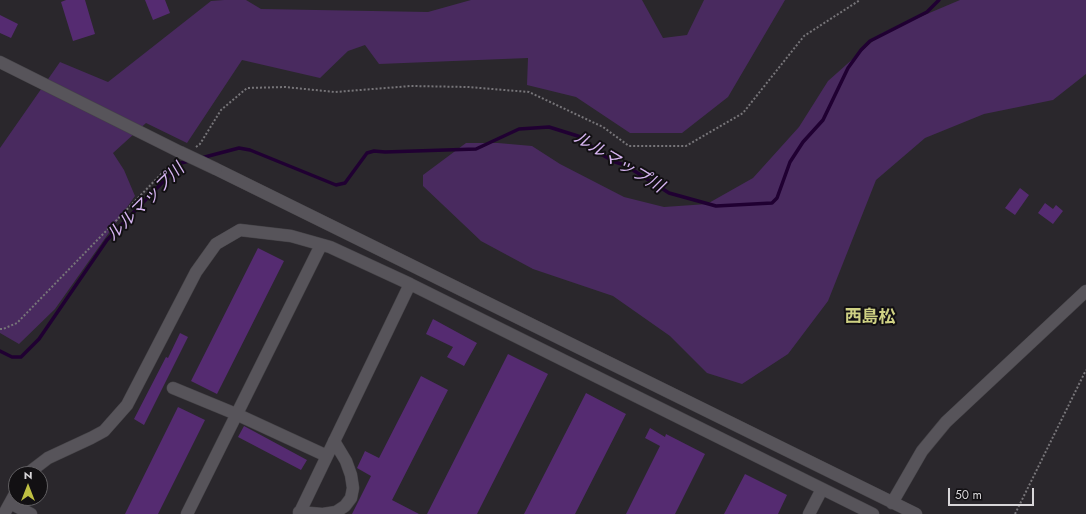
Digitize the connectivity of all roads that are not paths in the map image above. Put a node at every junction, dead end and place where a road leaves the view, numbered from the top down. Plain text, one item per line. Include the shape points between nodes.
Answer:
1 (0, 62) edge
2 (321, 245) junction
3 (410, 284) junction
4 (1086, 291) edge
5 (173, 388) dead end
6 (236, 414) junction
7 (334, 441) junction
8 (327, 456) junction
9 (38, 466) edge
10 (822, 488) junction
11 (892, 503) junction
12 (7, 509) edge
13 (299, 513) edge
14 (31, 514) edge
15 (187, 514) edge
16 (322, 514) edge
17 (809, 514) edge
18 (874, 514) edge
19 (916, 514) edge

1 - 11 street, bridge via 179,156 216,169
2 - 3 street
2 - 6 street
2 - 9 street via 291,236 240,230 216,244 196,272 127,405 104,432 48,458
3 - 7 street
3 - 10 street
4 - 11 street via 946,422 922,451
5 - 6 street
6 - 8 street
6 - 15 street
7 - 8 street
7 - 16 street via 344,456 353,488 351,498 345,506 336,512
8 - 13 street
10 - 17 street
10 - 18 street
11 - 19 street
12 - 14 street
13 - 16 street

